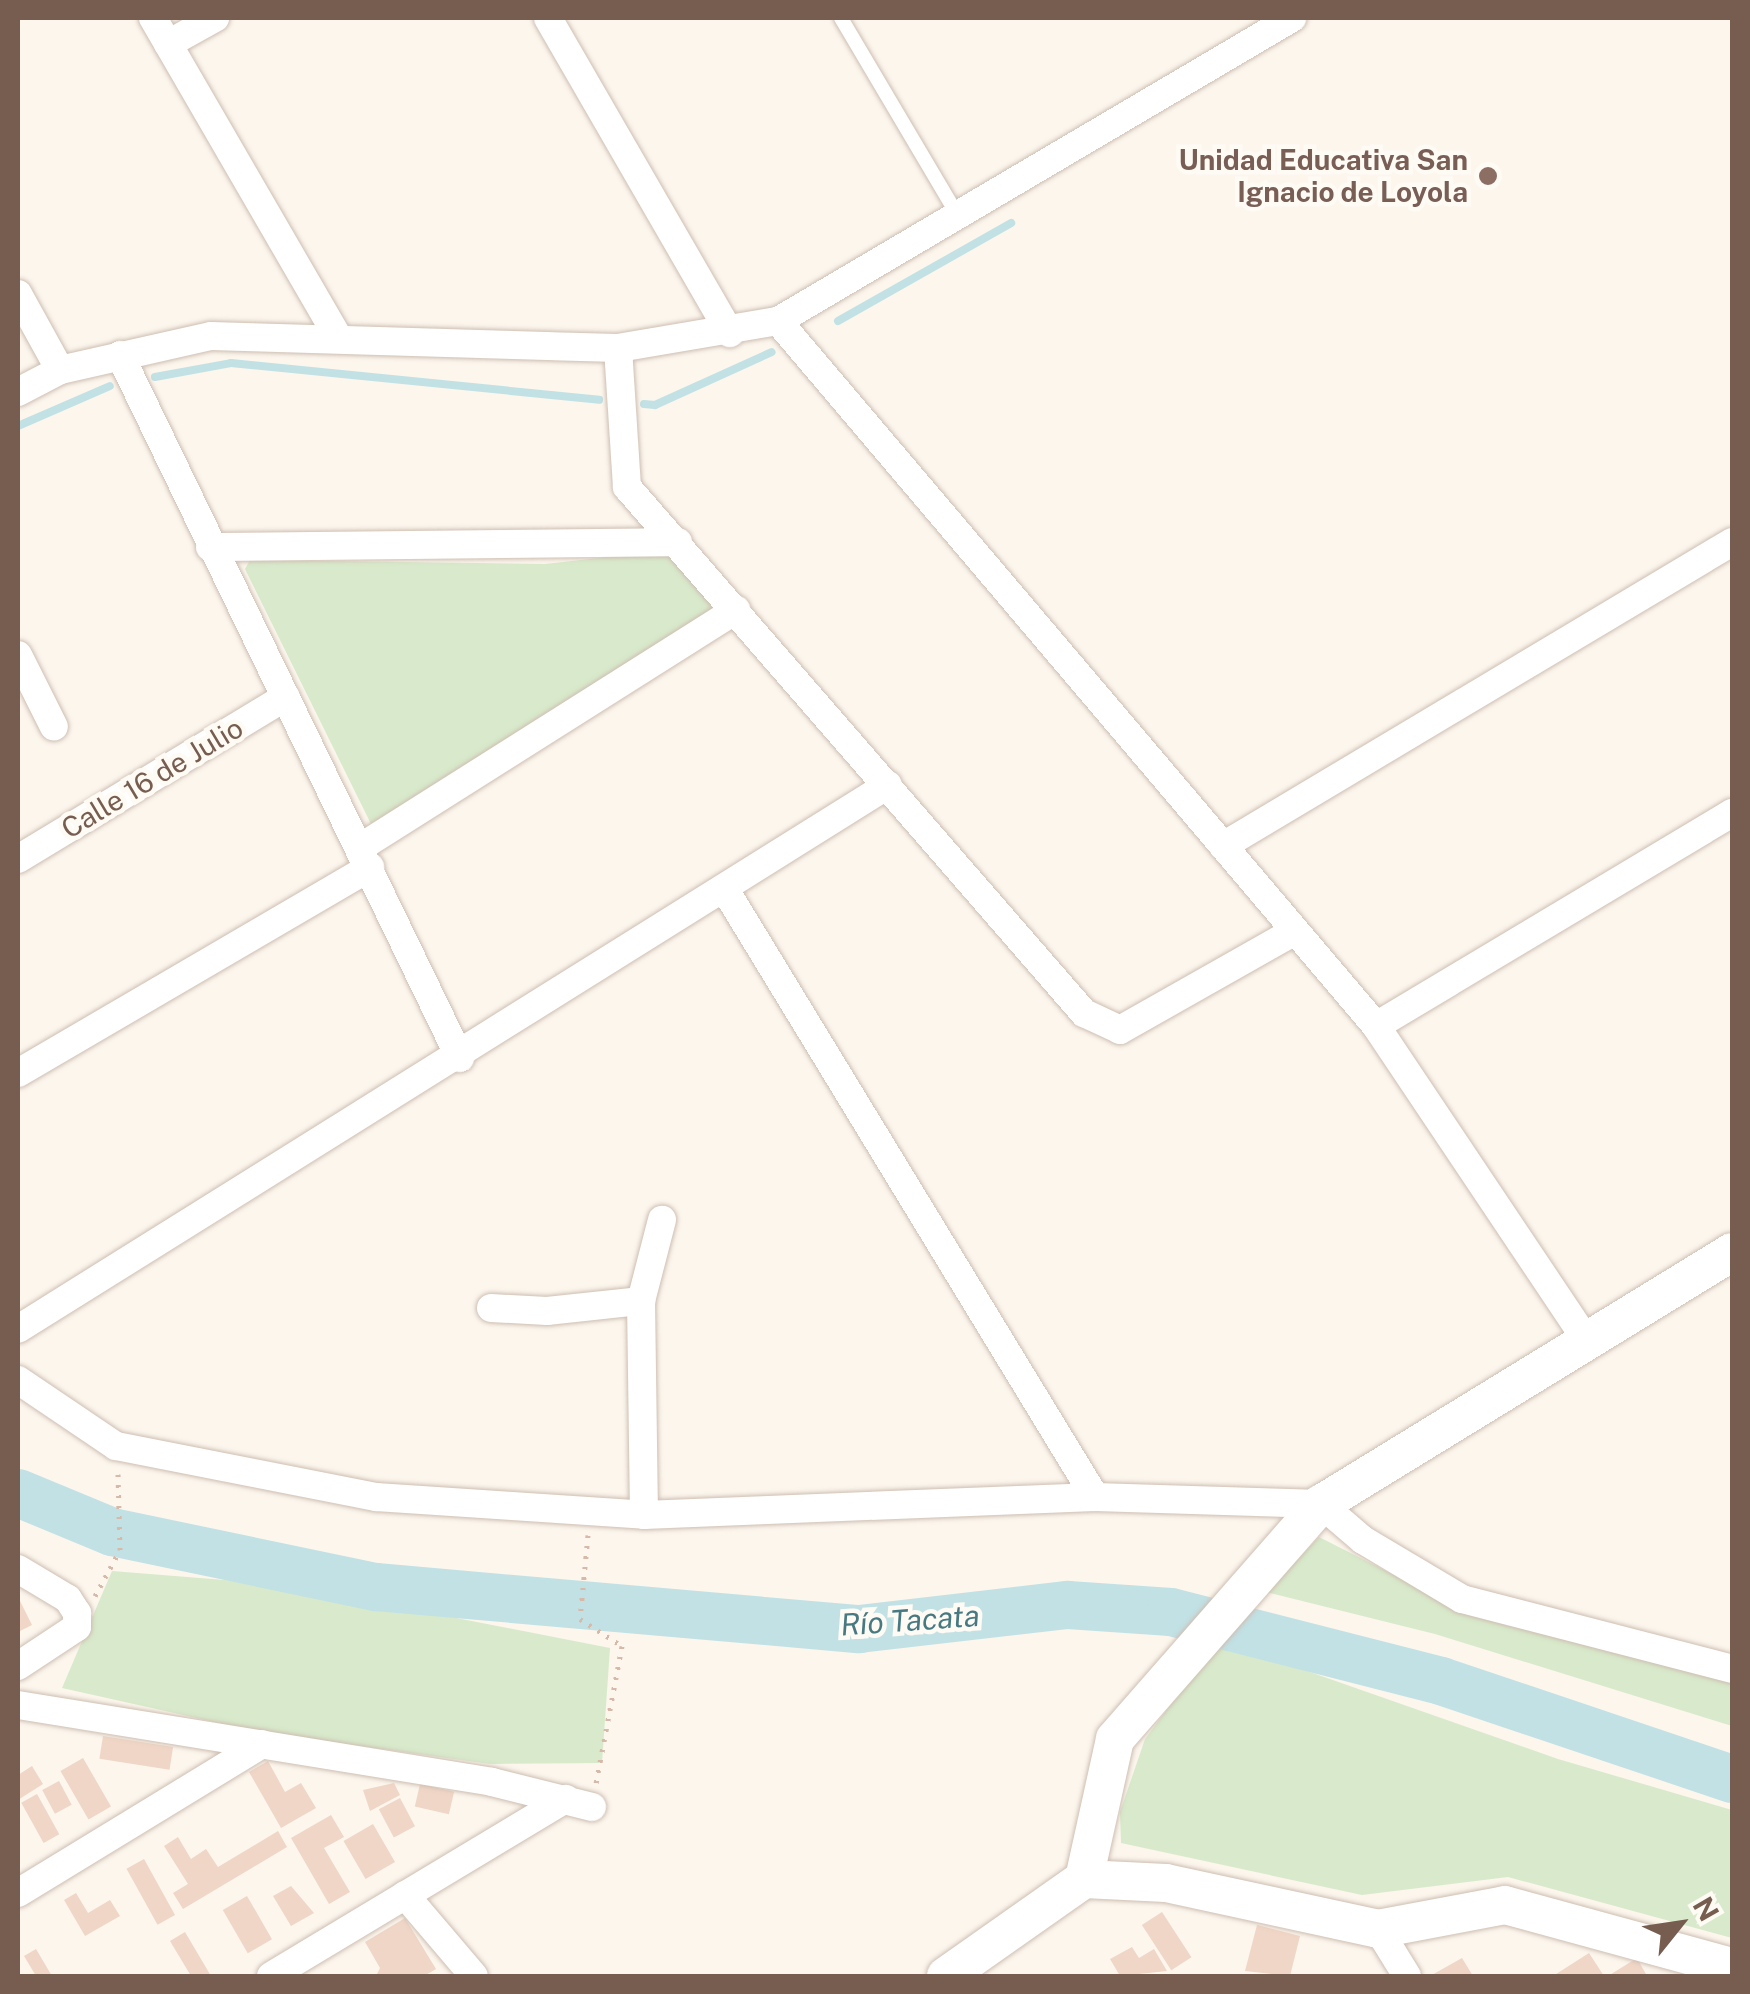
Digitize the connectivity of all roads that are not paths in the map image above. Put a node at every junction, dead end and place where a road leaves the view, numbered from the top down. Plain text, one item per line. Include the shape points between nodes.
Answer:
1 (153, 18) edge
2 (215, 18) edge
3 (548, 18) edge
4 (841, 18) edge
5 (1292, 18) edge
6 (168, 44) junction
7 (958, 216) junction
8 (18, 294) edge
9 (778, 321) junction
10 (730, 332) junction
11 (338, 337) junction
12 (618, 348) junction
13 (120, 355) junction
14 (60, 370) junction
15 (18, 392) edge
16 (678, 542) junction
17 (1732, 542) edge
18 (210, 547) junction
19 (736, 610) junction
20 (18, 655) edge
21 (286, 697) junction
22 (54, 727) dead end
23 (888, 785) junction
24 (1732, 813) edge
25 (1223, 846) junction
26 (365, 857) junction
27 (18, 859) edge
28 (724, 888) junction
29 (1295, 931) junction
30 (1376, 1026) junction
31 (460, 1058) junction
32 (18, 1073) edge
33 (662, 1220) dead end
34 (1732, 1252) edge
35 (641, 1301) junction
36 (491, 1308) dead end
37 (18, 1328) edge
38 (1585, 1338) junction
39 (18, 1380) edge
40 (1095, 1497) junction
41 (1321, 1504) junction
42 (644, 1515) junction
43 (18, 1569) edge
44 (18, 1666) edge
45 (1732, 1669) edge
46 (18, 1705) edge
47 (262, 1744) junction
48 (1084, 1880) junction
49 (18, 1893) edge
50 (405, 1894) junction
51 (1378, 1930) junction
52 (1732, 1967) edge
53 (271, 1976) edge
54 (474, 1976) edge
55 (946, 1976) edge
56 (1407, 1976) edge

1 - 6 street
2 - 6 street
3 - 10 street
4 - 7 lane
5 - 7 street
6 - 11 street
7 - 9 street
8 - 14 street
9 - 10 street
9 - 25 street
10 - 12 street
11 - 12 street
11 - 13 street via 210,336
12 - 16 street via 627,487
13 - 14 street
13 - 18 street
14 - 15 street
16 - 18 street
16 - 19 street
17 - 25 street
18 - 21 street
19 - 23 street
19 - 26 street
20 - 22 street
21 - 26 street
21 - 27 street, Calle 16 de Julio
23 - 28 street
23 - 29 street via 1084,1013 1120,1030
24 - 30 street
25 - 29 street
26 - 31 street
26 - 32 street
28 - 31 street
28 - 40 street
29 - 30 street
30 - 38 street
31 - 37 street
33 - 35 street
34 - 38 street
35 - 36 street
35 - 42 street
38 - 41 street
39 - 42 street via 116,1446 376,1498
40 - 41 street
40 - 42 street
41 - 45 street via 1363,1540 1462,1598
41 - 48 street via 1115,1739
43 - 44 street via 68,1599 77,1613 77,1626
46 - 47 street
47 - 49 street
47 - 50 street via 579,1803
48 - 51 street via 1166,1883
48 - 55 street
50 - 53 street
50 - 54 street
51 - 52 street via 1505,1905
51 - 56 street

